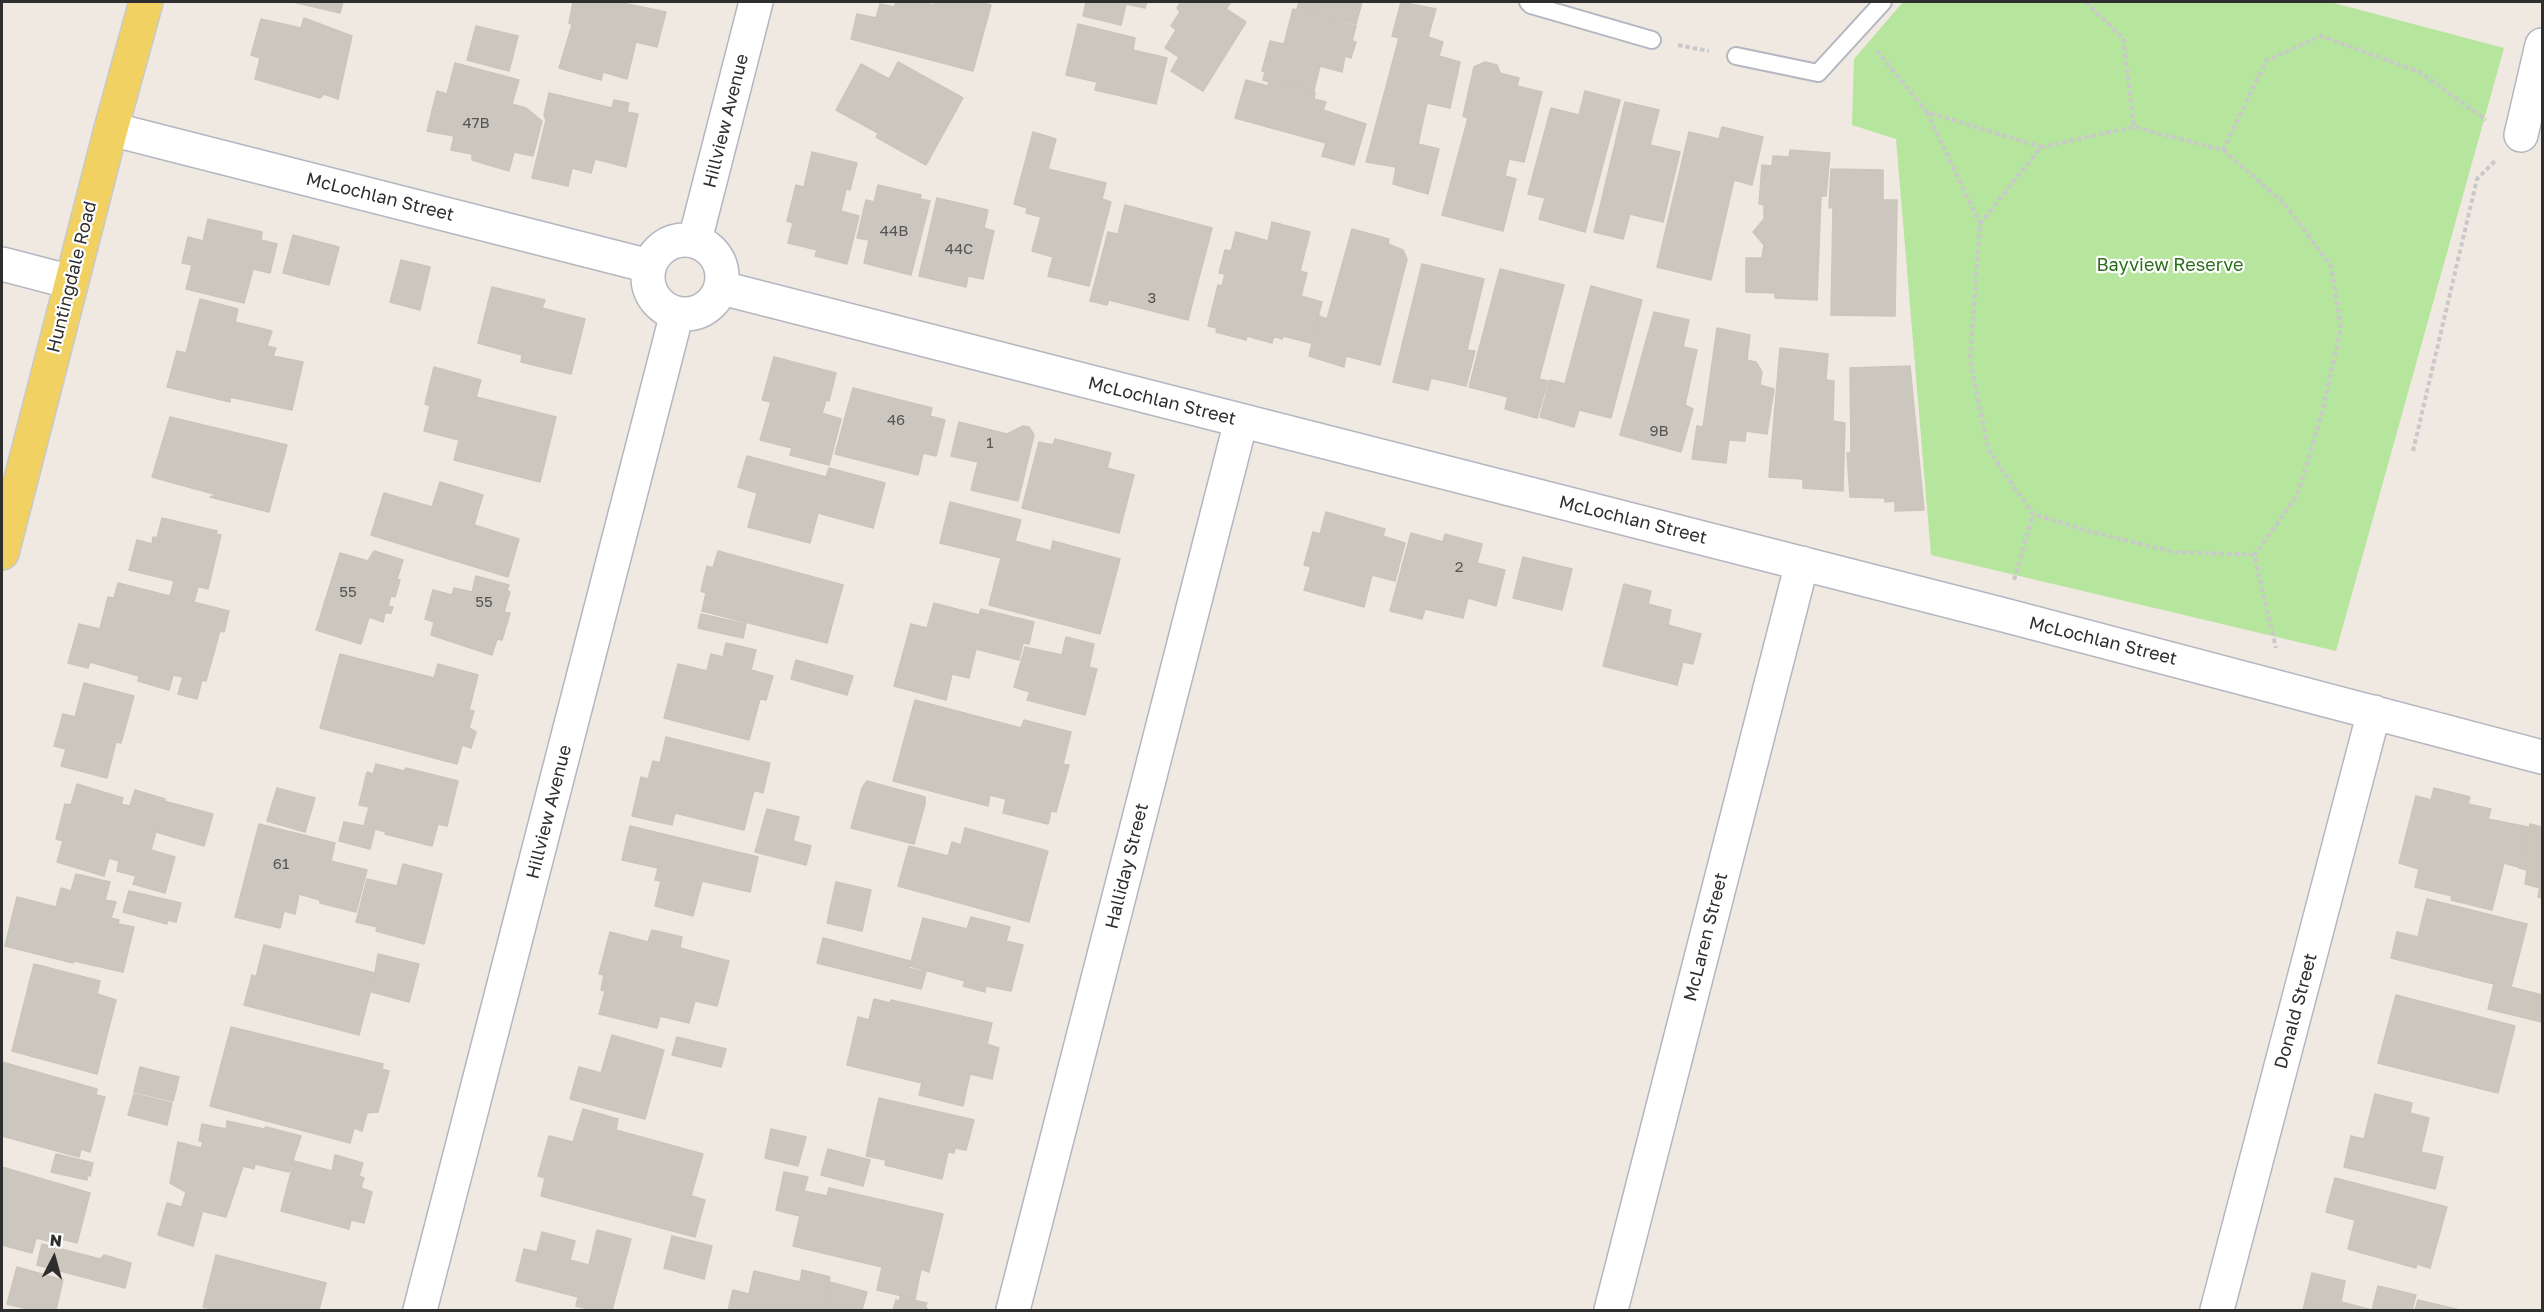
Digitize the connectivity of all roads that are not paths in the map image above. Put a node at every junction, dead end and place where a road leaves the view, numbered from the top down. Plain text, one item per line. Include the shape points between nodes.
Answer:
1 (146, 2) edge
2 (756, 2) edge
3 (1528, 2) edge
4 (1883, 2) edge
5 (1652, 40) road end
6 (2542, 45) edge
7 (1736, 56) road end
8 (111, 129) junction
9 (2521, 135) road end
10 (695, 240) junction
11 (2, 264) edge
12 (649, 266) junction
13 (71, 282) junction
14 (722, 288) junction
15 (677, 314) junction
16 (1241, 421) junction
17 (2, 553) edge
18 (1802, 563) junction
19 (2374, 712) junction
20 (2542, 757) edge
21 (420, 1311) edge
22 (1013, 1311) edge
23 (1611, 1311) edge
24 (2217, 1311) edge

1 - 8 main road, Huntingdale Road
2 - 10 street, Hillview Avenue
3 - 5 lane
4 - 7 lane via 1818,74
6 - 9 street
8 - 12 street, McLochlan Street
8 - 13 main road, Huntingdale Road
10 - 12 street via 677,240 665,246
10 - 14 street via 717,256 722,267
11 - 13 street
12 - 15 street via 649,288 655,299
13 - 17 main road, Huntingdale Road
14 - 15 street via 707,308
14 - 16 street, McLochlan Street
15 - 21 street, Hillview Avenue
16 - 18 street, McLochlan Street
16 - 22 street, Halliday Street
18 - 19 street, McLochlan Street
18 - 23 street, McLaren Street
19 - 20 street, McLochlan Street
19 - 24 street, Donald Street

